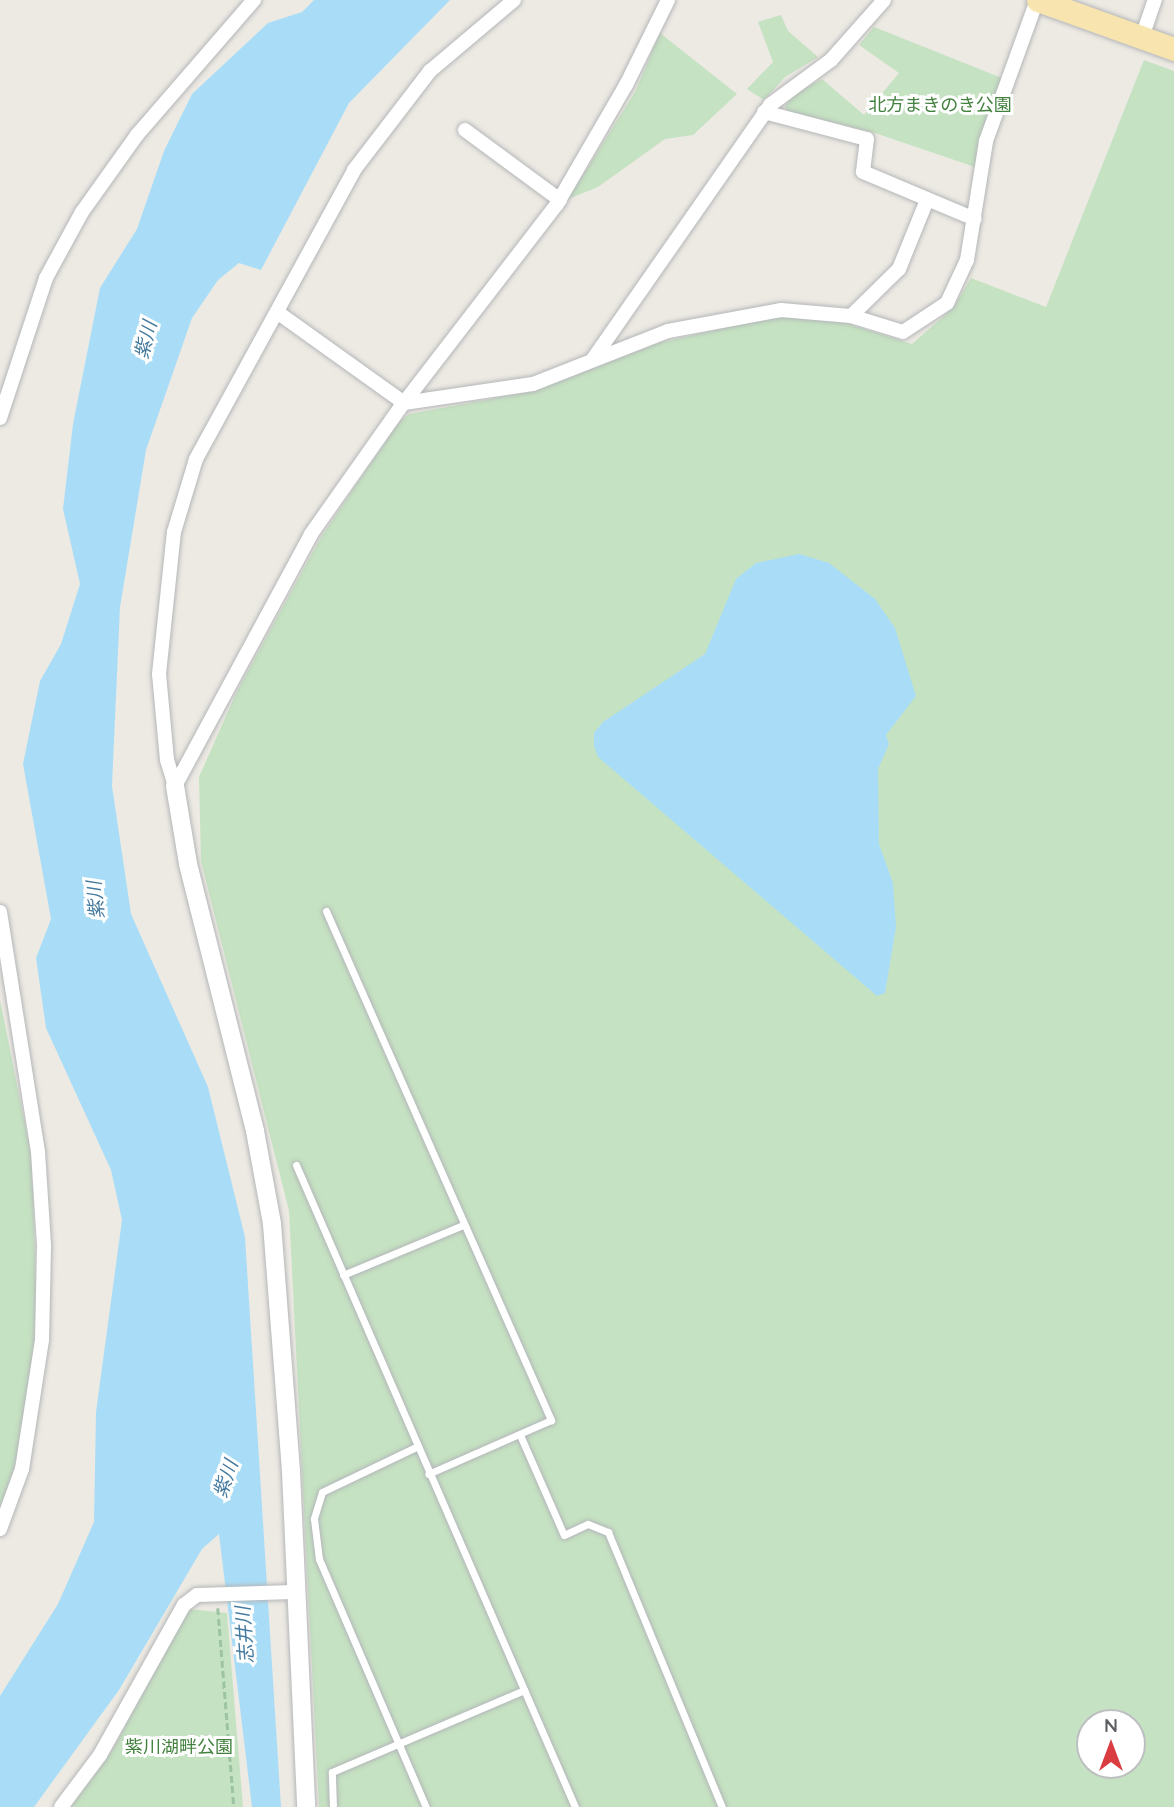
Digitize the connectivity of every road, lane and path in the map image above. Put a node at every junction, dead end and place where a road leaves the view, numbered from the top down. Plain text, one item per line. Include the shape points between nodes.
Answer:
1 (254, 0) edge
2 (514, 0) edge
3 (668, 0) edge
4 (884, 0) edge
5 (1038, 0) edge
6 (1155, 0) edge
7 (1142, 37) junction
8 (1174, 50) edge
9 (764, 112) junction
10 (466, 130) dead end
11 (560, 200) junction
12 (927, 200) junction
13 (975, 219) junction
14 (277, 312) junction
15 (851, 316) junction
16 (593, 359) junction
17 (404, 404) junction
18 (0, 418) edge
19 (175, 786) junction
20 (326, 911) dead end
21 (0, 912) edge
22 (296, 1165) dead end
23 (463, 1224) junction
24 (343, 1275) junction
25 (520, 1435) junction
26 (416, 1447) junction
27 (428, 1475) junction
28 (0, 1529) edge
29 (294, 1592) junction
30 (217, 1595) junction
31 (524, 1690) junction
32 (396, 1744) junction
33 (61, 1807) edge
34 (234, 1807) edge
35 (306, 1807) edge
36 (333, 1807) edge
37 (426, 1807) edge
38 (575, 1807) edge
39 (722, 1807) edge

1 - 18 street via 137,135 82,212 46,278
2 - 14 street via 430,71 392,116 354,170
3 - 11 street
4 - 9 street via 831,60 789,87
5 - 7 main road
5 - 13 street via 986,141
6 - 7 street
7 - 8 main road
9 - 12 street via 867,139 863,172
9 - 16 street
10 - 11 street
11 - 17 street
12 - 13 street
12 - 15 street via 900,269
13 - 15 street via 967,260 947,303 903,332
14 - 17 street
14 - 19 street via 196,459 174,532 159,674 167,760
15 - 16 street via 769,312 668,331
16 - 17 street via 533,384
17 - 19 street via 311,534
19 - 29 street via 188,864 255,1131 272,1224 290,1459
20 - 23 lane
21 - 28 street via 38,1152 44,1246 42,1340 22,1469
22 - 24 lane
23 - 24 lane
23 - 25 lane via 551,1420
24 - 26 lane
25 - 27 lane
25 - 39 lane via 564,1535 588,1524 608,1532
26 - 27 lane
26 - 32 lane via 322,1492 314,1519 319,1559
27 - 31 lane
29 - 30 street
29 - 35 street
30 - 33 street via 197,1595 184,1605 100,1755
30 - 34 path
31 - 32 lane
31 - 38 lane
32 - 36 lane via 332,1772
32 - 37 lane

